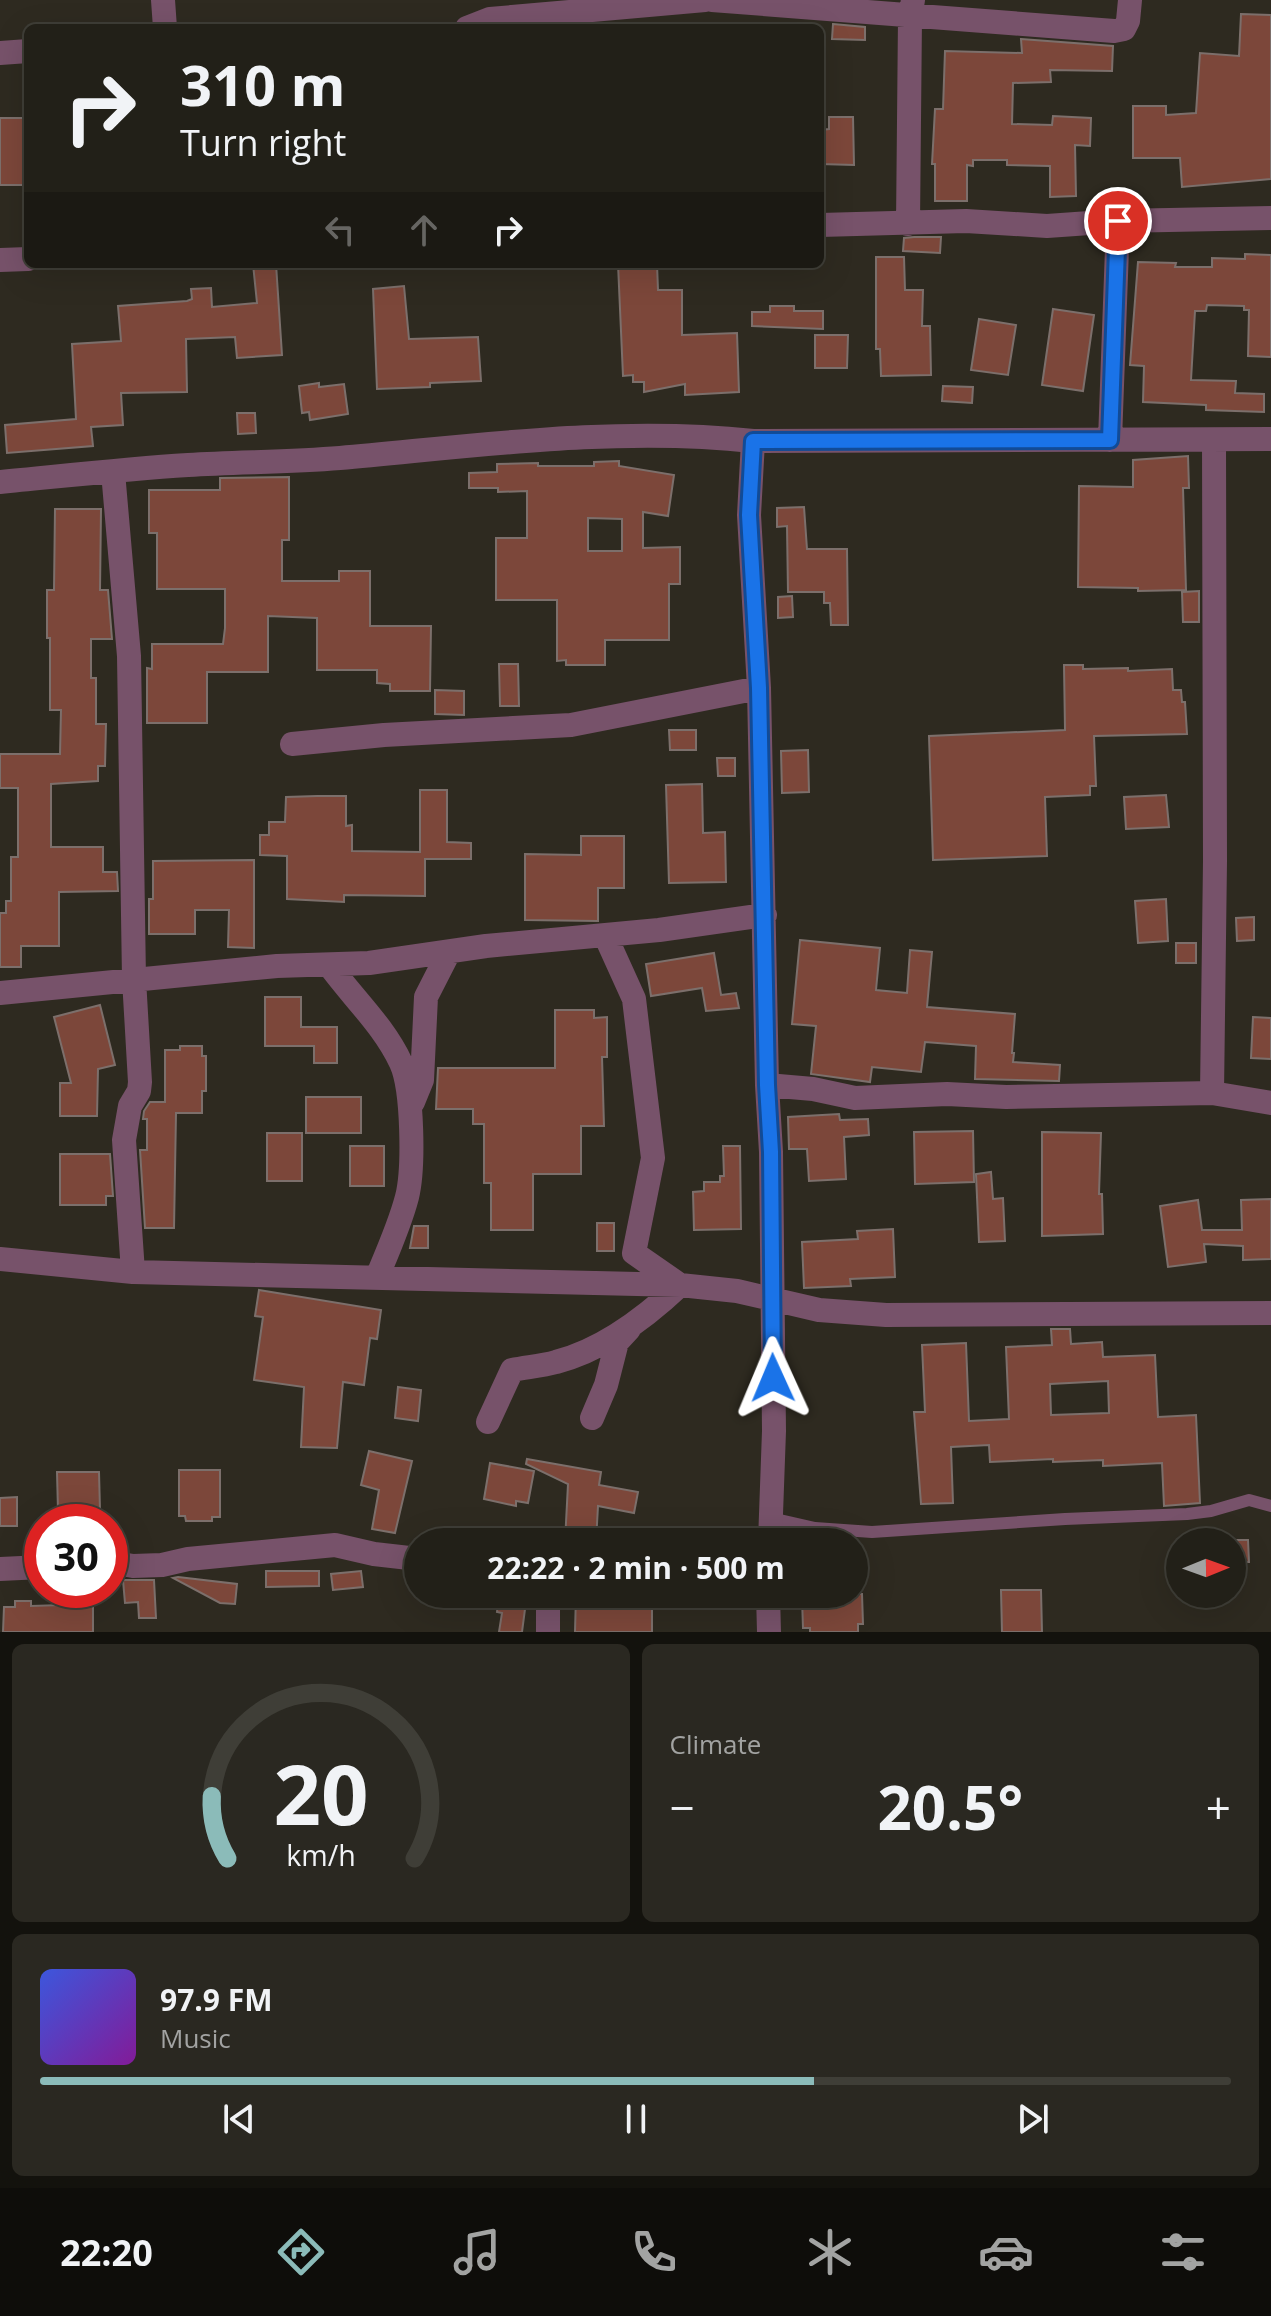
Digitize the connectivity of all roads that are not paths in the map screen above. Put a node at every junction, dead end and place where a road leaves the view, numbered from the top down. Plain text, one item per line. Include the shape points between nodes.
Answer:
1 (163, 0) edge
2 (705, 0) edge
3 (712, 0) edge
4 (1130, 0) edge
5 (912, 8) edge
6 (491, 10) edge
7 (165, 24) edge
8 (472, 24) edge
9 (24, 51) edge
10 (0, 53) edge
11 (1271, 218) edge
12 (1118, 221) junction
13 (908, 224) junction
14 (824, 225) edge
15 (24, 259) edge
16 (0, 260) edge
17 (1271, 439) edge
18 (1110, 440) junction
19 (753, 441) junction
20 (1214, 441) junction
21 (113, 472) junction
22 (0, 482) edge
23 (759, 688) junction
24 (292, 744) dead end
25 (765, 915) junction
26 (605, 935) junction
27 (449, 952) junction
28 (329, 965) junction
29 (134, 979) junction
30 (0, 993) edge
31 (767, 1085) junction
32 (1212, 1093) junction
33 (1271, 1103) edge
34 (410, 1109) junction
35 (0, 1259) edge
36 (133, 1272) junction
37 (377, 1277) junction
38 (680, 1285) junction
39 (772, 1298) junction
40 (1271, 1313) edge
41 (633, 1324) junction
42 (592, 1418) dead end
43 (488, 1422) dead end
44 (1271, 1506) edge
45 (770, 1528) edge
46 (868, 1532) edge
47 (404, 1557) edge
48 (128, 1565) edge
49 (24, 1568) edge
50 (0, 1569) edge
51 (548, 1608) edge
52 (768, 1608) edge
53 (548, 1632) edge
54 (769, 1632) edge

1 - 7 street
2 - 6 street
3 - 5 street
4 - 5 street via 1124,29 1114,31
5 - 13 street
6 - 8 street
9 - 10 street
11 - 12 street
12 - 13 street
12 - 18 street
13 - 14 street
15 - 16 street
17 - 20 street
18 - 19 street
18 - 20 street
19 - 21 street via 706,436 568,439
19 - 23 street via 749,515
20 - 32 street
21 - 22 street
21 - 29 street via 129,656
23 - 24 street via 571,725
23 - 25 street
25 - 26 street
25 - 31 street
26 - 27 street
26 - 38 street via 634,999 653,1158 634,1253
27 - 28 street
27 - 34 street via 426,997 422,1080
28 - 29 street
28 - 34 street via 401,1062
29 - 30 street
29 - 36 street via 140,1082 124,1140
31 - 32 street via 855,1098
31 - 39 street
32 - 33 street
34 - 37 street via 408,1196
35 - 36 street
36 - 37 street
37 - 38 street
38 - 39 street
38 - 41 street
39 - 40 street via 819,1310 886,1315
39 - 45 street
41 - 42 street via 617,1342
41 - 43 street via 559,1362 512,1370
44 - 46 lane via 1249,1500 1187,1514
47 - 48 street via 335,1545
49 - 50 street
51 - 53 street
52 - 54 street

